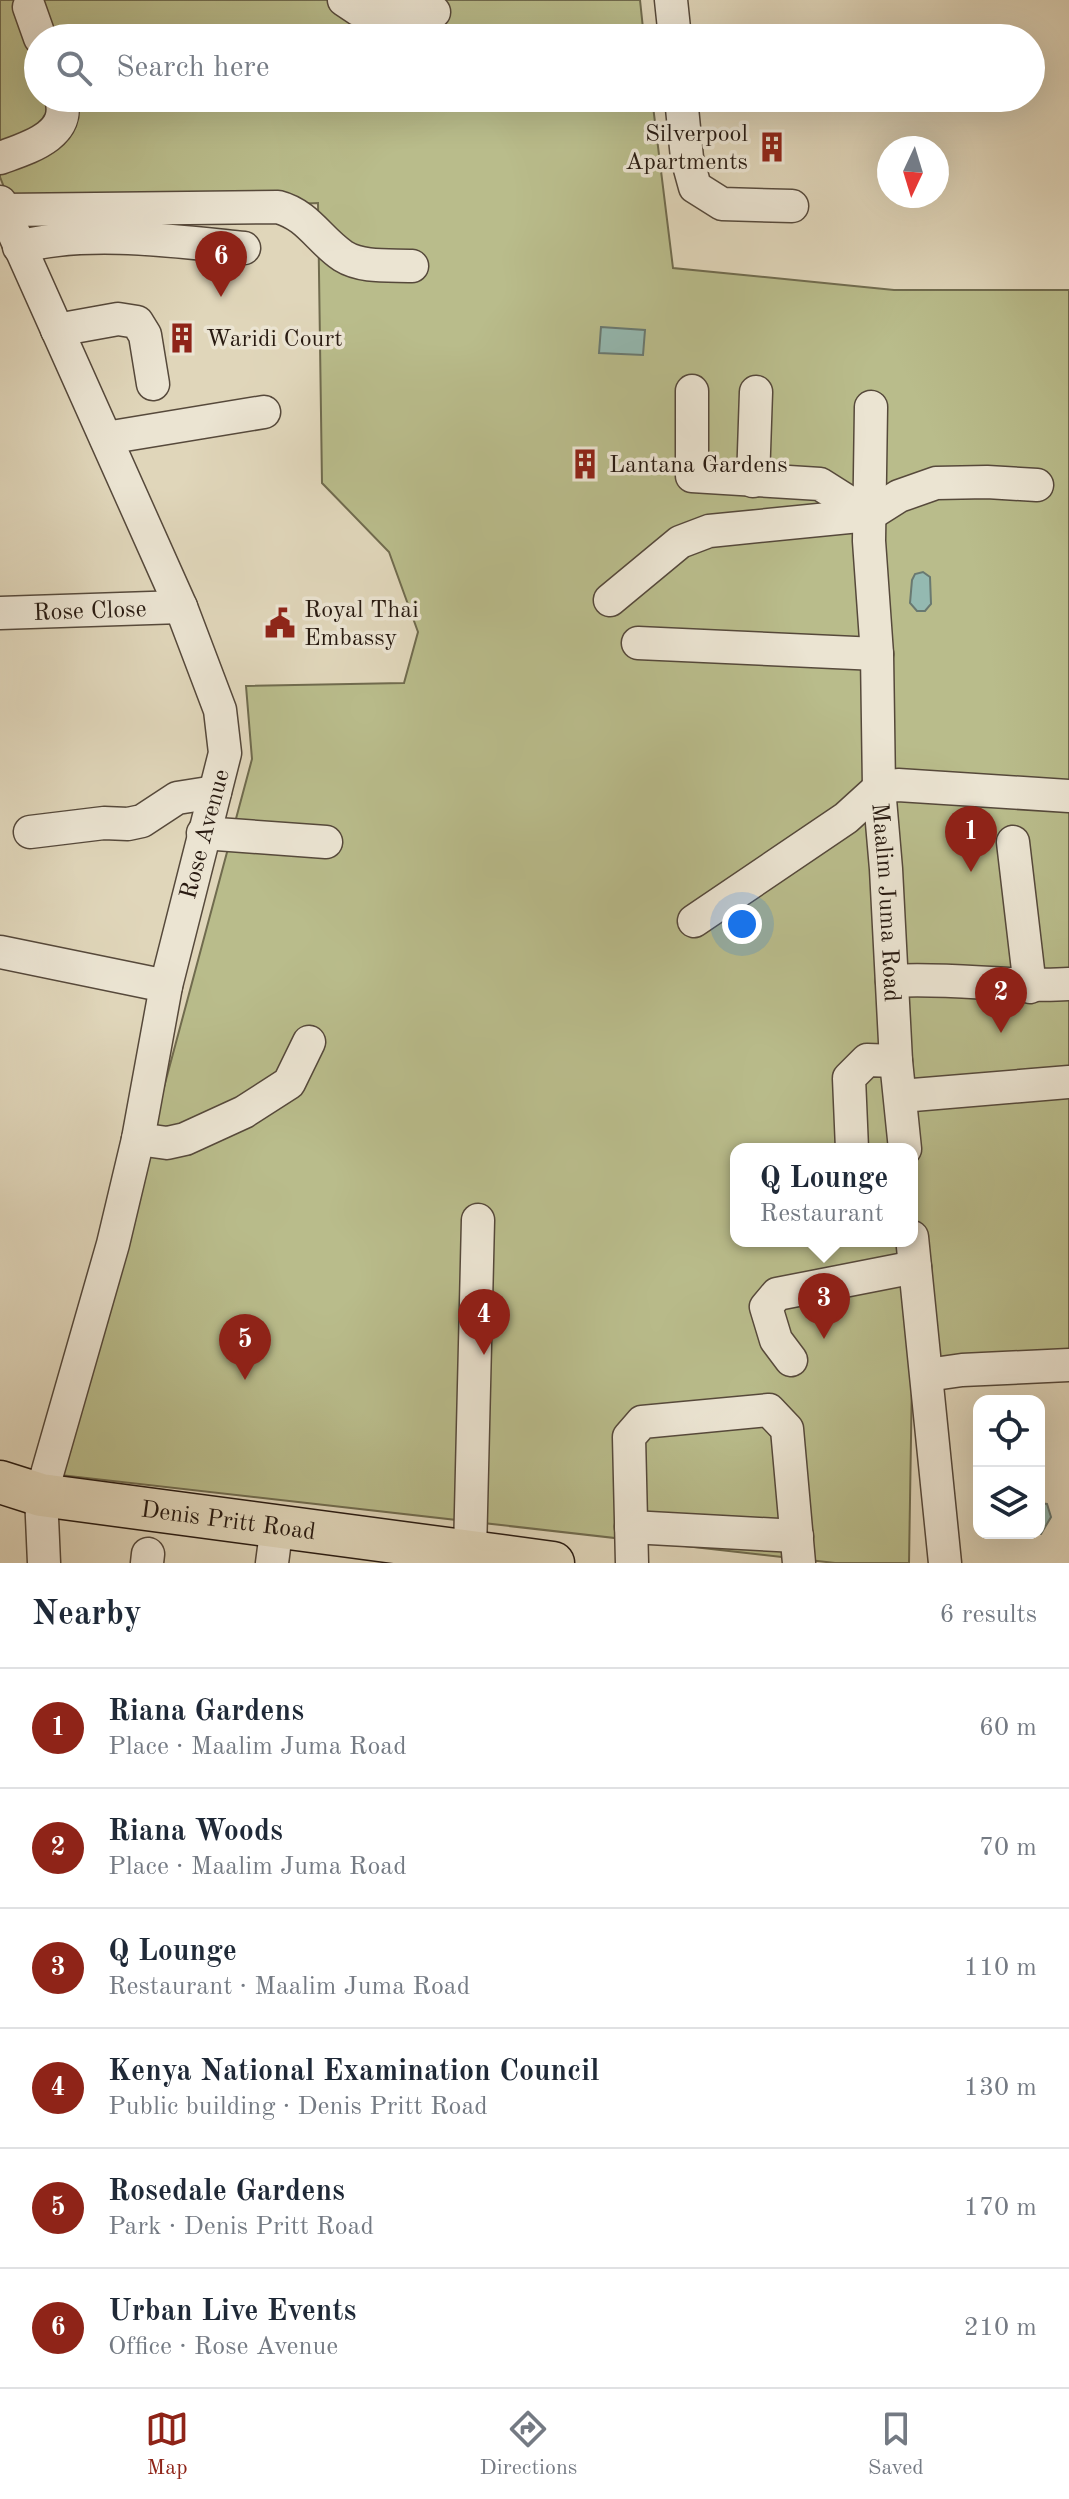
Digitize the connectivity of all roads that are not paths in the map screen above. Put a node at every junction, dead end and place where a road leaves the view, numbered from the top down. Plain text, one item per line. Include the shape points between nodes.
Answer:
1 (344, 0) edge
2 (671, 0) edge
3 (29, 7) dead end
4 (434, 12) dead end
5 (35, 24) edge
6 (674, 24) edge
7 (62, 112) edge
8 (682, 112) edge
9 (0, 158) edge
10 (2, 206) edge
11 (792, 206) dead end
12 (19, 247) junction
13 (244, 248) dead end
14 (412, 266) dead end
15 (57, 330) junction
16 (153, 384) dead end
17 (692, 391) dead end
18 (756, 392) dead end
19 (871, 407) dead end
20 (264, 412) dead end
21 (106, 438) junction
22 (753, 481) junction
23 (1037, 485) dead end
24 (869, 515) junction
25 (610, 600) dead end
26 (181, 607) junction
27 (0, 613) edge
28 (638, 643) dead end
29 (877, 654) junction
30 (879, 788) junction
31 (215, 792) junction
32 (1069, 796) edge
33 (30, 832) dead end
34 (203, 833) junction
35 (326, 842) dead end
36 (1013, 842) dead end
37 (694, 921) dead end
38 (0, 952) edge
39 (892, 981) junction
40 (1069, 984) edge
41 (166, 986) junction
42 (1030, 987) junction
43 (309, 1042) dead end
44 (896, 1061) junction
45 (1069, 1082) edge
46 (901, 1096) junction
47 (138, 1139) junction
48 (852, 1143) edge
49 (905, 1143) edge
50 (478, 1220) dead end
51 (913, 1252) edge
52 (791, 1360) dead end
53 (1069, 1365) edge
54 (927, 1375) junction
55 (0, 1482) edge
56 (41, 1495) junction
57 (631, 1527) junction
58 (275, 1544) edge
59 (798, 1550) edge
60 (470, 1552) junction
61 (44, 1563) edge
62 (553, 1563) edge
63 (632, 1563) edge
64 (945, 1563) edge

1 - 4 street via 359,10
2 - 6 street
3 - 5 street
7 - 9 street via 40,143
8 - 11 street via 695,187 722,204
10 - 12 street, Rose Avenue
10 - 14 street via 278,207 295,212 345,257 359,263
12 - 13 street via 81,238
12 - 15 street, Rose Avenue
15 - 16 street via 118,319 137,322 145,335
15 - 21 street, Rose Avenue
17 - 22 street via 692,476
18 - 22 street
19 - 24 street, Maalim Juma Road
20 - 21 street
21 - 26 street, Rose Avenue
22 - 24 street via 820,484
23 - 24 street via 936,483 899,496
24 - 25 street via 709,531 680,542
24 - 29 street, Maalim Juma Road
26 - 27 street, Rose Close
26 - 31 street, Rose Avenue via 220,710 225,753
28 - 29 street
29 - 30 street, Maalim Juma Road
30 - 32 street
30 - 37 street via 846,818
30 - 39 street, Maalim Juma Road
31 - 33 street via 177,798 142,821
31 - 34 street, Rose Avenue
34 - 35 street
34 - 41 street, Rose Avenue
36 - 42 street
38 - 41 street
39 - 42 street
39 - 44 street, Maalim Juma Road
40 - 42 street
41 - 47 street, Rose Avenue
43 - 47 street via 289,1083 244,1112 185,1139
44 - 46 street, Maalim Juma Road
44 - 48 street via 867,1060 849,1078
45 - 46 street
46 - 49 street, Maalim Juma Road
47 - 56 street, Rose Avenue
50 - 60 street
51 - 52 street via 777,1294 766,1307 776,1340
51 - 54 street
53 - 54 street
54 - 64 street
55 - 56 main road, Denis Pritt Road
56 - 58 main road, Denis Pritt Road
56 - 61 street, Rose Avenue
57 - 59 street
57 - 59 street via 629,1437 642,1422 769,1410 787,1429
57 - 63 street
58 - 60 main road, Denis Pritt Road
60 - 62 main road, Denis Pritt Road

